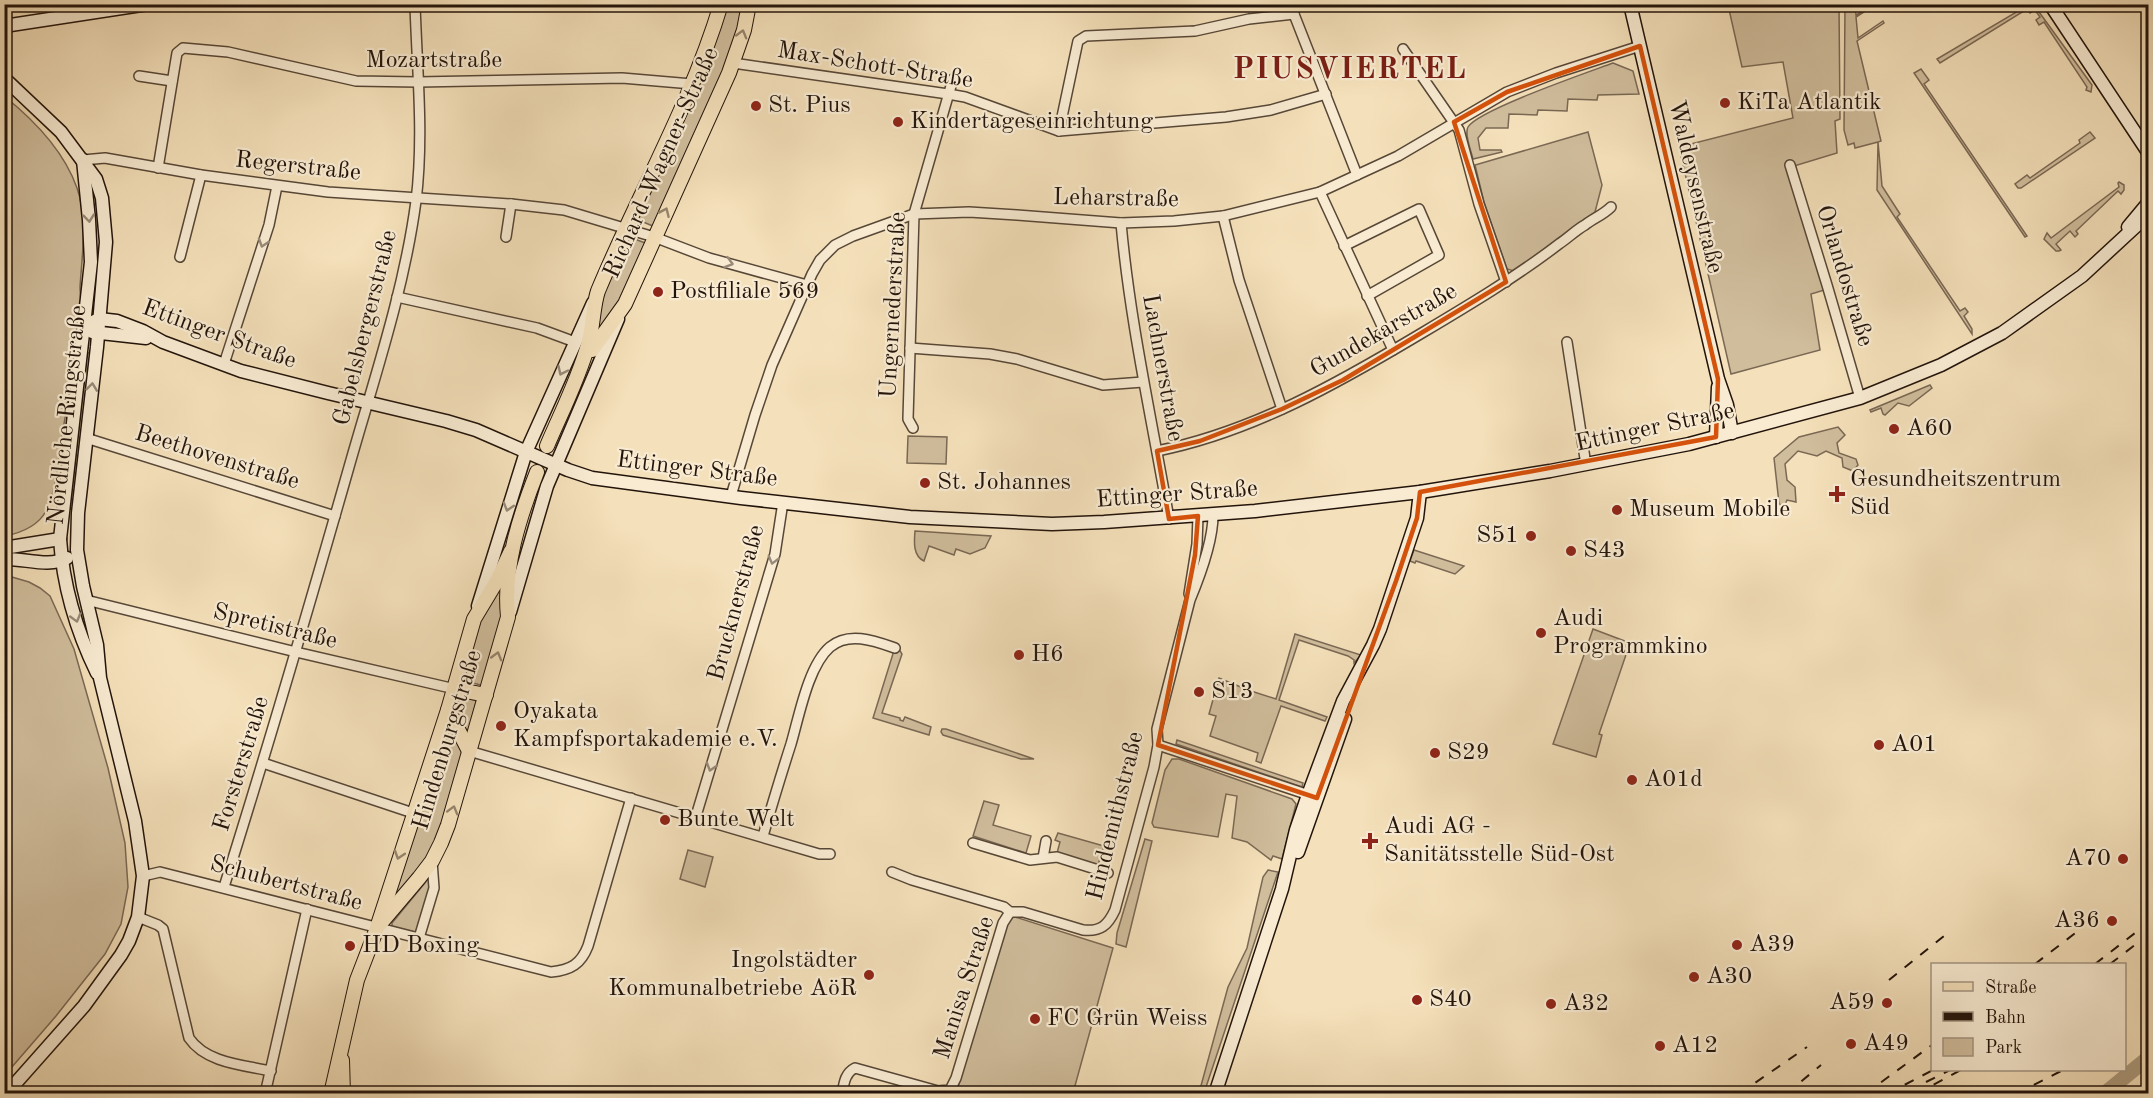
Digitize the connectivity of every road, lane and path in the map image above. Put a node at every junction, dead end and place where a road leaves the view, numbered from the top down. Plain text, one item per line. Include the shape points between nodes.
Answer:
1 (148, 4) edge
2 (416, 4) edge
3 (721, 4) edge
4 (749, 4) edge
5 (1630, 4) edge
6 (2050, 4) edge
7 (105, 8) edge
8 (1292, 9) edge
9 (4, 27) edge
10 (1640, 46) junction
11 (1403, 49) dead end
12 (733, 63) junction
13 (139, 76) dead end
14 (4, 78) edge
15 (953, 79) dead end
16 (172, 81) junction
17 (418, 82) junction
18 (693, 84) junction
19 (948, 94) junction
20 (1326, 94) junction
21 (1454, 122) junction
22 (1059, 131) junction
23 (2146, 149) edge
24 (83, 160) junction
25 (2148, 160) edge
26 (1790, 165) dead end
27 (158, 168) junction
28 (201, 175) junction
29 (1357, 175) junction
30 (277, 186) junction
31 (1320, 192) junction
32 (416, 198) junction
33 (2148, 202) edge
34 (511, 204) junction
35 (1611, 207) dead end
36 (914, 214) junction
37 (2148, 215) edge
38 (1223, 216) junction
39 (1121, 223) junction
40 (627, 229) junction
41 (506, 237) dead end
42 (654, 237) junction
43 (2120, 241) junction
44 (1344, 246) junction
45 (180, 257) dead end
46 (1506, 282) junction
47 (807, 285) junction
48 (597, 294) junction
49 (1367, 296) junction
50 (397, 297) junction
51 (625, 304) junction
52 (99, 319) junction
53 (84, 326) junction
54 (98, 334) junction
55 (163, 342) junction
56 (575, 342) junction
57 (1567, 342) dead end
58 (910, 348) junction
59 (1393, 350) junction
60 (224, 364) junction
61 (579, 373) junction
62 (1718, 379) junction
63 (1143, 382) junction
64 (1860, 398) junction
65 (368, 402) junction
66 (1282, 409) junction
67 (913, 428) dead end
68 (1732, 434) junction
69 (1716, 437) junction
70 (86, 438) junction
71 (547, 446) dead end
72 (1157, 451) junction
73 (526, 452) junction
74 (556, 465) junction
75 (1586, 465) junction
76 (537, 472) dead end
77 (1420, 492) junction
78 (731, 496) junction
79 (783, 502) junction
80 (1213, 515) junction
81 (335, 516) junction
82 (1198, 516) junction
83 (1169, 519) junction
84 (60, 539) junction
85 (4, 548) edge
86 (77, 550) junction
87 (512, 551) junction
88 (4, 559) edge
89 (62, 561) junction
90 (44, 562) junction
91 (69, 590) junction
92 (86, 600) junction
93 (1190, 600) junction
94 (508, 617) junction
95 (474, 620) junction
96 (895, 648) dead end
97 (296, 652) junction
98 (100, 678) junction
99 (455, 689) junction
100 (486, 695) junction
101 (448, 710) junction
102 (1158, 745) junction
103 (469, 751) junction
104 (263, 763) junction
105 (1313, 796) junction
106 (631, 798) junction
107 (413, 813) junction
108 (696, 816) junction
109 (763, 836) junction
110 (1046, 841) dead end
111 (973, 843) dead end
112 (830, 854) dead end
113 (1042, 858) junction
114 (432, 861) junction
115 (892, 872) dead end
116 (1108, 873) dead end
117 (143, 876) junction
118 (224, 887) junction
119 (307, 909) junction
120 (1010, 912) junction
121 (138, 917) junction
122 (376, 928) junction
123 (419, 938) junction
124 (341, 1054) junction
125 (271, 1071) junction
126 (6, 1094) edge
127 (265, 1094) edge
128 (331, 1094) edge
129 (344, 1094) edge
130 (842, 1094) edge
131 (1215, 1094) edge

1 - 7 main road
2 - 17 street, Gabelsbergerstraße
3 - 18 main road, Richard-Wagner-Straße
12 -> 4 main road, Richard-Wagner-Straße
5 - 10 main road, Waldeysenstraße
6 - 23 main road
7 - 9 main road
8 - 20 street
8 - 22 street via 1195,30 1086,36 1078,41
10 - 21 street, Leharstraße via 1507,92
10 - 62 main road, Waldeysenstraße
11 - 21 street
12 - 19 street, Max-Schott-Straße
42 -> 12 main road, Richard-Wagner-Straße
13 - 16 street
14 - 24 main road, Nördliche Ringstraße via 52,122
15 - 19 street, Ungernederstraße
16 - 17 street, Mozartstraße via 179,50 183,48 228,52 356,81
16 - 27 street
17 - 18 street, Mozartstraße via 622,78
17 - 32 street, Gabelsbergerstraße via 420,147
18 - 40 main road, Richard-Wagner-Straße
19 - 22 street, Max-Schott-Straße
19 - 36 street, Ungernederstraße
20 - 22 street, Max-Schott-Straße via 1271,110 1226,117
20 - 29 street
21 - 29 street, Leharstraße
21 - 46 street
23 - 25 main road
24 - 27 street, Regerstraße via 105,158
24 - 52 main road, Nördliche Ringstraße via 96,179 104,218 106,242
24 -> 53 main road, Nördliche Ringstraße via 91,245
26 - 64 street, Orlandostraße
27 - 28 street, Regerstraße
28 - 30 street, Regerstraße
28 - 45 street
29 - 31 street, Leharstraße
30 - 32 street, Regerstraße
30 -> 60 street via 269,225
31 - 38 street, Leharstraße
31 - 44 street
32 - 34 street, Regerstraße
32 - 50 street, Gabelsbergerstraße
33 - 43 main road
34 - 40 street, Regerstraße via 564,210
34 - 41 street
35 - 46 street, Gundekarstraße
36 - 39 street, Leharstraße via 979,213
36 - 47 street, Leharstraße via 835,245 820,260
36 - 58 street, Ungernederstraße
37 - 43 main road, Ettinger Straße
38 - 39 street, Leharstraße
38 - 66 street via 1239,280
39 - 63 street, Lachnerstraße
40 - 42 street, Regerstraße
40 - 48 main road, Richard-Wagner-Straße
42 -> 47 street, Regerstraße via 709,258
42 - 51 main road, Richard-Wagner-Straße
43 - 64 main road, Ettinger Straße via 2067,288 2002,333 1941,365
44 - 49 street
44 - 49 street via 1419,209 1439,255
46 - 59 street, Gundekarstraße
47 - 78 street, Leharstraße via 772,365
48 - 56 main road, Richard-Wagner-Straße
48 - 61 main road, Richard-Wagner-Straße via 591,335
49 - 59 street
50 - 56 street via 537,328
50 - 65 street, Gabelsbergerstraße
51 - 61 main road, Richard-Wagner-Straße via 596,341
51 - 74 main road, Richard-Wagner-Straße
52 - 53 main road
52 - 54 main road, Nördliche Ringstraße
52 - 55 main road, Ettinger Straße via 117,321
53 - 54 main road
53 - 84 main road, Nördliche Ringstraße
54 - 55 main road
70 -> 54 main road, Nördliche Ringstraße
55 - 60 main road, Ettinger Straße
56 -> 73 main road, Richard-Wagner-Straße
57 - 75 street
58 - 63 street via 990,354 1103,385
58 - 67 street, Ungernederstraße via 908,419
59 - 66 street, Gundekarstraße via 1343,380
60 - 65 main road, Ettinger Straße
61 - 71 main road, Richard-Wagner-Straße
62 - 68 main road, Waldeysenstraße
62 - 69 main road, Waldeysenstraße
63 - 72 street, Lachnerstraße
64 - 68 main road, Ettinger Straße
65 - 73 main road, Ettinger Straße via 476,430
65 - 81 street, Gabelsbergerstraße
66 - 72 street, Gundekarstraße via 1219,434
68 - 69 main road, Ettinger Straße
69 - 75 main road, Ettinger Straße
70 - 81 street, Beethovenstraße
70 - 86 main road, Nördliche Ringstraße
72 - 83 street, Lachnerstraße
73 - 74 main road, Ettinger Straße
73 -> 95 main road, Hindenburgstraße
74 - 78 main road, Ettinger Straße via 604,480
74 - 94 main road, Hindenburgstraße
75 - 77 main road, Ettinger Straße
76 - 87 main road, Hindenburgstraße
77 - 80 main road, Ettinger Straße
77 - 105 main road via 1418,518 1380,629
78 - 79 main road, Ettinger Straße
79 - 83 main road, Ettinger Straße via 910,517 1004,522
79 -> 108 street, Brucknerstraße via 775,554
80 - 82 main road, Ettinger Straße
80 - 93 street, Hindemithstraße via 1212,532
81 - 97 street, Gabelsbergerstraße
82 - 83 main road, Ettinger Straße
82 - 93 street, Hindemithstraße
84 - 85 main road
84 - 86 main road
84 - 89 main road, Nördliche Ringstraße
86 - 89 main road
86 - 92 main road, Nördliche Ringstraße
87 - 94 main road, Hindenburgstraße
87 - 95 main road, Hindenburgstraße
88 - 90 main road
89 - 90 main road
89 - 91 main road, Nördliche Ringstraße
90 - 91 main road
91 -> 98 main road, Nördliche Ringstraße via 86,649
92 - 97 street, Spretistraße
92 - 98 main road, Nördliche Ringstraße
93 - 102 street, Hindemithstraße via 1158,729
100 -> 94 main road, Hindenburgstraße
95 - 99 main road, Hindenburgstraße
96 - 109 street via 867,638 846,640 830,647 816,664
97 - 99 street, Spretistraße
97 - 104 street, Forsterstraße
98 - 117 main road, Nördliche Ringstraße via 135,821
99 - 100 main road
99 - 101 main road, Hindenburgstraße
100 - 103 main road, Hindenburgstraße
101 - 103 main road
101 - 107 main road, Hindenburgstraße
102 - 105 street
102 - 120 street, Hindemithstraße via 1110,922 1104,928 1083,930 1023,912
103 - 106 street
114 -> 103 main road, Hindenburgstraße via 448,825
104 - 107 street
104 - 118 street, Forsterstraße
105 - 131 main road via 1292,870 1282,889
106 - 108 street
106 - 123 street, Schubertstraße via 581,961 551,972
107 -> 122 main road, Hindenburgstraße
108 - 109 street
109 - 112 street
110 - 113 street
111 - 113 street via 1030,860
113 - 116 street via 1057,857
114 - 122 main road, Hindenburgstraße
114 - 123 street via 434,888
115 - 120 street, Hindemithstraße
117 - 118 street, Schubertstraße via 160,872
117 - 121 main road, Nördliche Ringstraße
118 - 119 street, Schubertstraße
119 - 122 street, Schubertstraße
119 - 125 street
120 - 130 street, Manisa Straße via 1002,923 950,1090 938,1091 855,1068 850,1070
121 - 125 street via 163,929 189,1038 195,1047 220,1060
121 - 126 main road, Nördliche Ringstraße via 129,941 104,980
122 - 123 street, Schubertstraße
122 - 124 main road, Hindenburgstraße via 353,995
124 - 128 main road, Hindenburgstraße
124 - 129 main road, Hindenburgstraße
125 - 127 street

